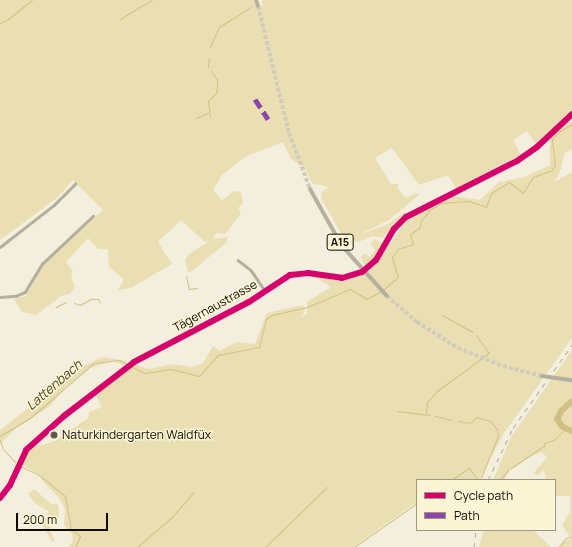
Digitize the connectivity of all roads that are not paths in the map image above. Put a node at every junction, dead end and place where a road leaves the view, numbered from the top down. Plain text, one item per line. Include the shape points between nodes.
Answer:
1 (256, 0) edge
2 (258, 6) tunnel mouth
3 (572, 114) edge
4 (75, 184) dead end
5 (310, 189) tunnel mouth
6 (93, 216) dead end
7 (0, 247) edge
8 (238, 260) dead end
9 (266, 291) junction
10 (385, 294) tunnel mouth
11 (0, 297) edge
12 (542, 376) tunnel mouth
13 (572, 380) edge
14 (0, 498) edge

1 - 2 highway
3 - 9 street, Tägernaustrasse, bridge via 537,147 517,160 406,217 394,229 376,260 358,274 342,278 297,274 277,282
4 - 7 street via 54,205
5 - 10 highway, A15 via 342,246
6 - 11 street via 42,264 25,292 16,296
8 - 9 street via 254,274
9 - 14 street, Tägernaustrasse via 128,366 26,450 10,485
12 - 13 highway

